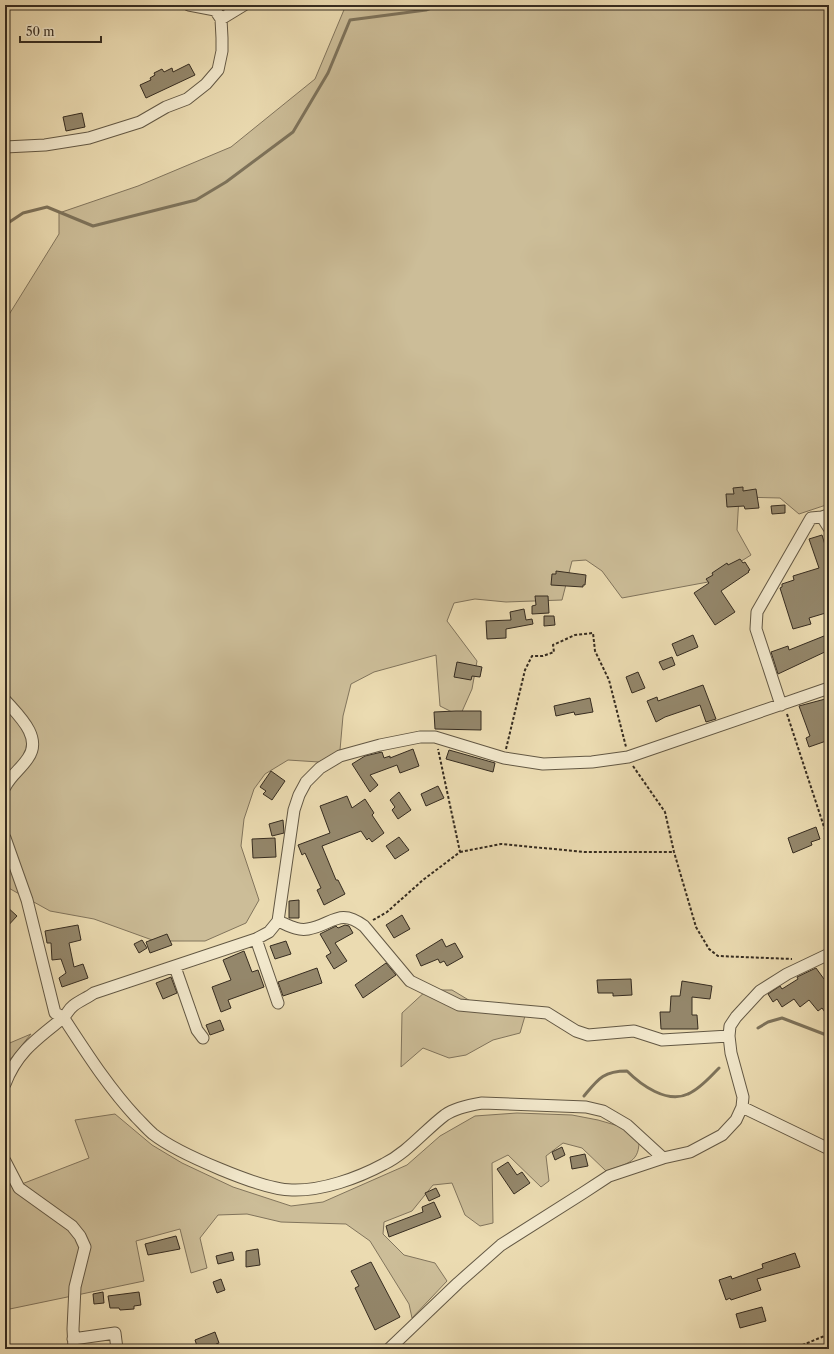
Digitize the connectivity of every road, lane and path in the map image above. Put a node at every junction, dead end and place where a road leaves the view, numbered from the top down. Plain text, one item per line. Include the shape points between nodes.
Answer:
1 (189, 5) edge
2 (244, 5) edge
3 (219, 11) edge
4 (5, 147) edge
5 (826, 516) edge
6 (829, 528) edge
7 (829, 688) edge
8 (5, 700) edge
9 (782, 704) junction
10 (435, 737) junction
11 (628, 757) junction
12 (504, 758) junction
13 (5, 787) edge
14 (5, 838) edge
15 (829, 842) edge
16 (460, 852) junction
17 (674, 852) junction
18 (278, 921) junction
19 (364, 926) junction
20 (256, 939) junction
21 (829, 954) edge
22 (796, 959) dead end
23 (175, 967) junction
24 (278, 1003) dead end
25 (63, 1017) junction
26 (729, 1036) junction
27 (203, 1038) dead end
28 (5, 1084) edge
29 (742, 1107) junction
30 (829, 1149) edge
31 (663, 1158) junction
32 (5, 1162) edge
33 (829, 1334) edge
34 (74, 1344) edge
35 (117, 1349) edge
36 (389, 1349) edge
37 (793, 1349) edge

1 - 3 street
2 - 3 street
3 - 4 street via 222,51 218,70 206,84 187,99 166,107 140,122 89,138 45,145
5 - 6 street
5 - 9 street via 811,518 757,612 756,628
7 - 9 street
8 - 13 street via 27,727 33,749
9 - 11 street
9 - 15 path
10 - 12 street
10 - 16 path
10 - 18 street via 420,737 380,745 340,756 320,768 306,782 294,810
11 - 12 street via 570,764 543,764
11 - 12 path via 609,680 595,651 593,633 575,635 553,645 554,652 532,656 525,670
11 - 17 path via 665,812
14 - 25 street via 27,900 55,1013
16 - 17 path via 501,844 585,852
16 - 19 path via 387,912
17 - 22 path via 696,927 709,949 718,956
18 - 19 street via 296,929 309,929 336,918 346,917 355,919
18 - 20 street via 269,932
19 - 26 street via 410,981 459,1005 547,1013 576,1031 588,1035 634,1031 662,1040
20 - 23 street
20 - 24 street
21 - 26 street via 787,974 760,991 736,1017 730,1026
23 - 25 street via 94,993
23 - 27 street via 197,1030
25 - 28 street via 22,1053 12,1067
25 - 31 street via 116,1095 152,1134 176,1150 268,1186 291,1190 312,1188 359,1176 403,1153 446,1114 482,1103 586,1107 603,1112 627,1125
26 - 29 street via 741,1088
29 - 30 street
29 - 31 street via 736,1120 722,1135 690,1152
31 - 36 street via 609,1176 501,1245
32 - 34 street via 19,1188 72,1226 85,1247 75,1286
33 - 37 path
34 - 35 street via 115,1333

